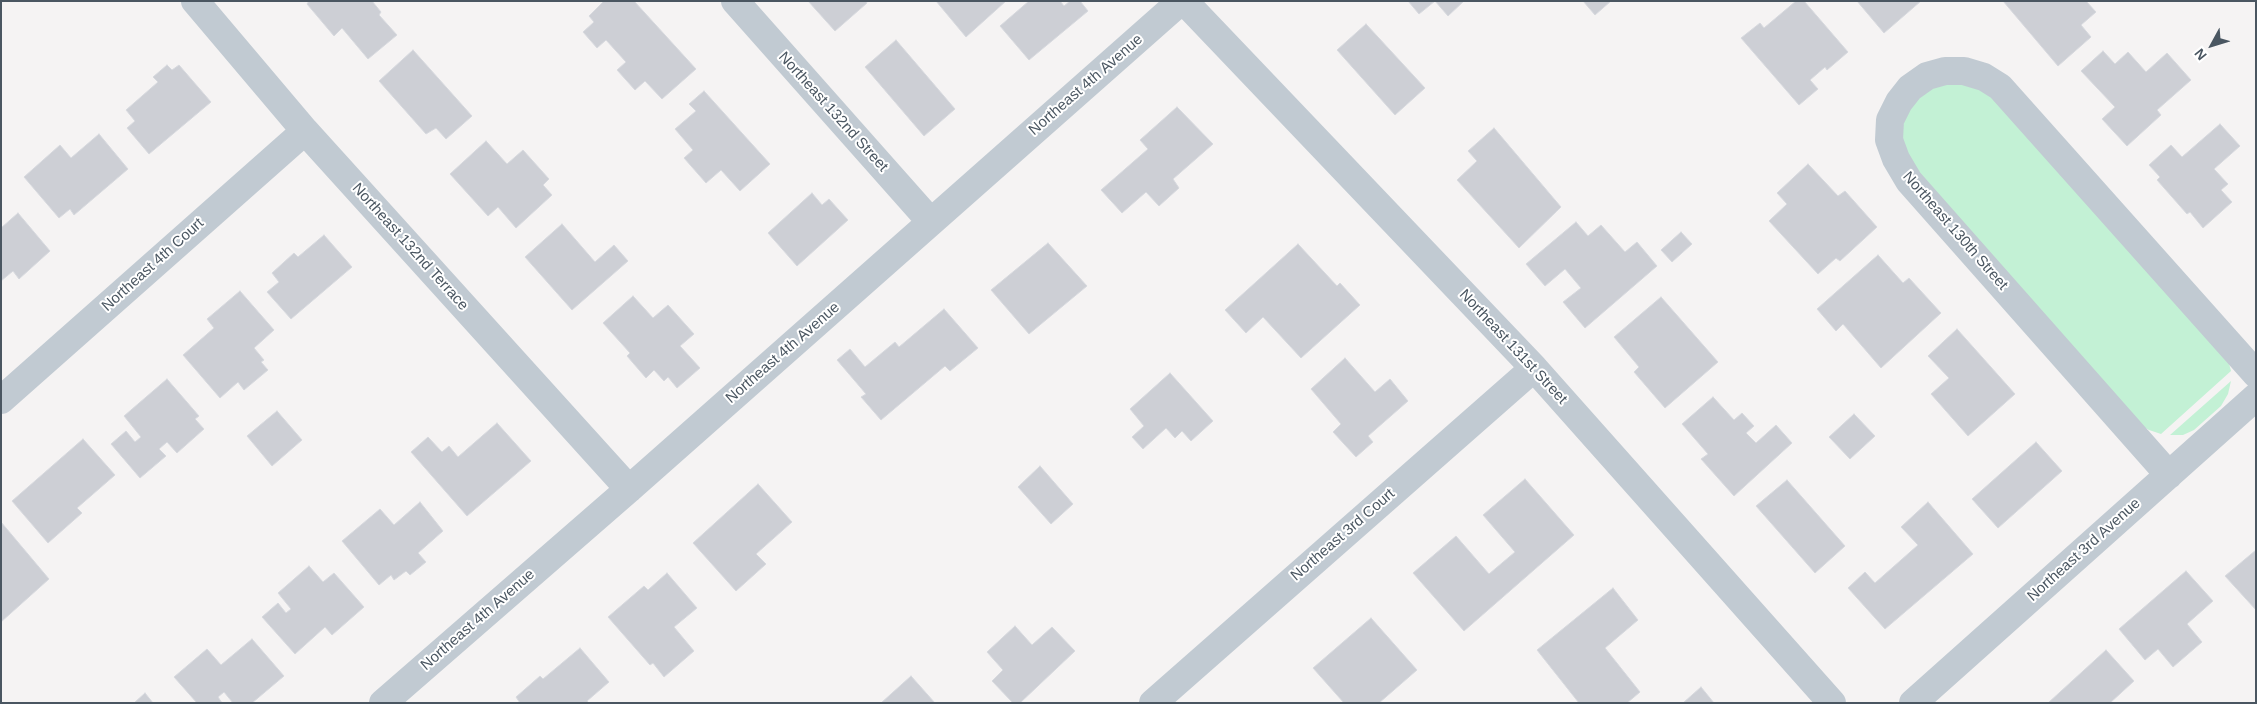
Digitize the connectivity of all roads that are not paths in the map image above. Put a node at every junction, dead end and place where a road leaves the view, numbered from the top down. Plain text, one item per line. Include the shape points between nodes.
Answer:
1 (195, 1) edge
2 (735, 1) edge
3 (1182, 1) edge
4 (304, 131) junction
5 (931, 222) junction
6 (1534, 368) junction
7 (2256, 374) edge
8 (2256, 397) edge
9 (1, 400) edge
10 (2169, 475) junction
11 (629, 489) junction
12 (383, 703) edge
13 (1153, 703) edge
14 (1832, 703) edge
15 (1913, 703) edge

1 - 4 street, Northeast 132nd Terrace
2 - 5 street, Northeast 132nd Street
3 - 5 street, Northeast 4th Avenue
3 - 6 street, Northeast 131st Street
4 - 9 street, Northeast 4th Court
4 - 11 street, Northeast 132nd Terrace
5 - 11 street, Northeast 4th Avenue
6 - 13 street, Northeast 3rd Court
6 - 14 street, Northeast 131st Street
7 - 10 street, Northeast 130th Street via 2000,87 1984,76 1945,71 1927,76 1910,88 1898,102 1890,120 1889,140 1909,181
8 - 10 street, Northeast 3rd Avenue
10 - 15 street, Northeast 3rd Avenue
11 - 12 street, Northeast 4th Avenue

